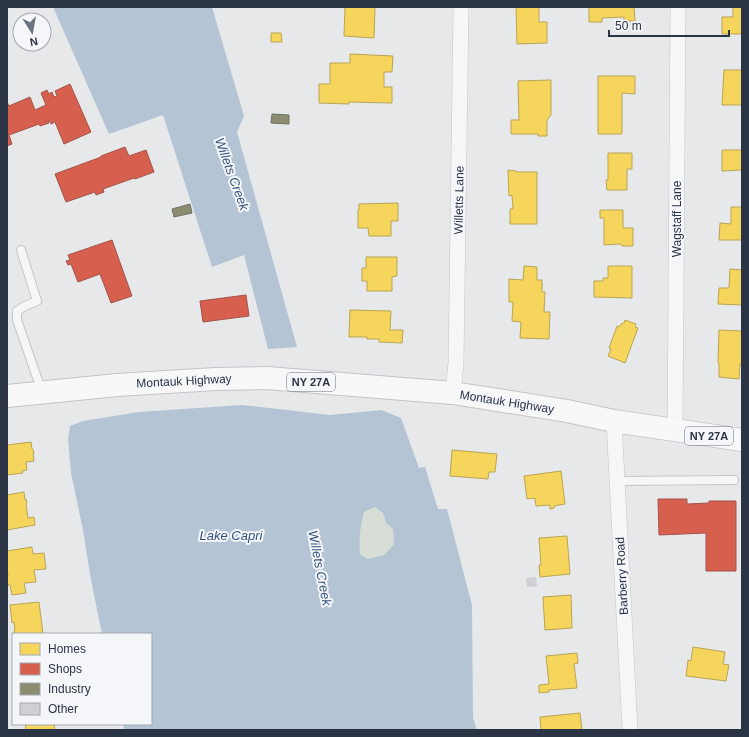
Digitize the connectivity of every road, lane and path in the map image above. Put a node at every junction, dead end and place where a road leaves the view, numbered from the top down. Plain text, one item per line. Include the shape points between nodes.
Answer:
1 (461, 7) edge
2 (678, 7) edge
3 (21, 250) dead end
4 (42, 392) junction
5 (452, 393) junction
6 (7, 396) edge
7 (614, 421) junction
8 (676, 431) junction
9 (742, 440) edge
10 (734, 480) dead end
11 (617, 481) junction
12 (633, 730) edge

1 - 5 street, Willetts Lane via 456,363
2 - 8 street, Wagstaff Lane
3 - 4 lane via 37,301 17,311 17,320
4 - 5 main road, Montauk Highway / NY 27A via 117,385 267,378
4 - 6 main road, Montauk Highway / NY 27A
5 - 7 main road, Montauk Highway / NY 27A
7 - 8 main road, Montauk Highway / NY 27A
7 - 11 street, Barberry Road
8 - 9 main road, Montauk Highway / NY 27A
10 - 11 lane
11 - 12 street, Barberry Road

